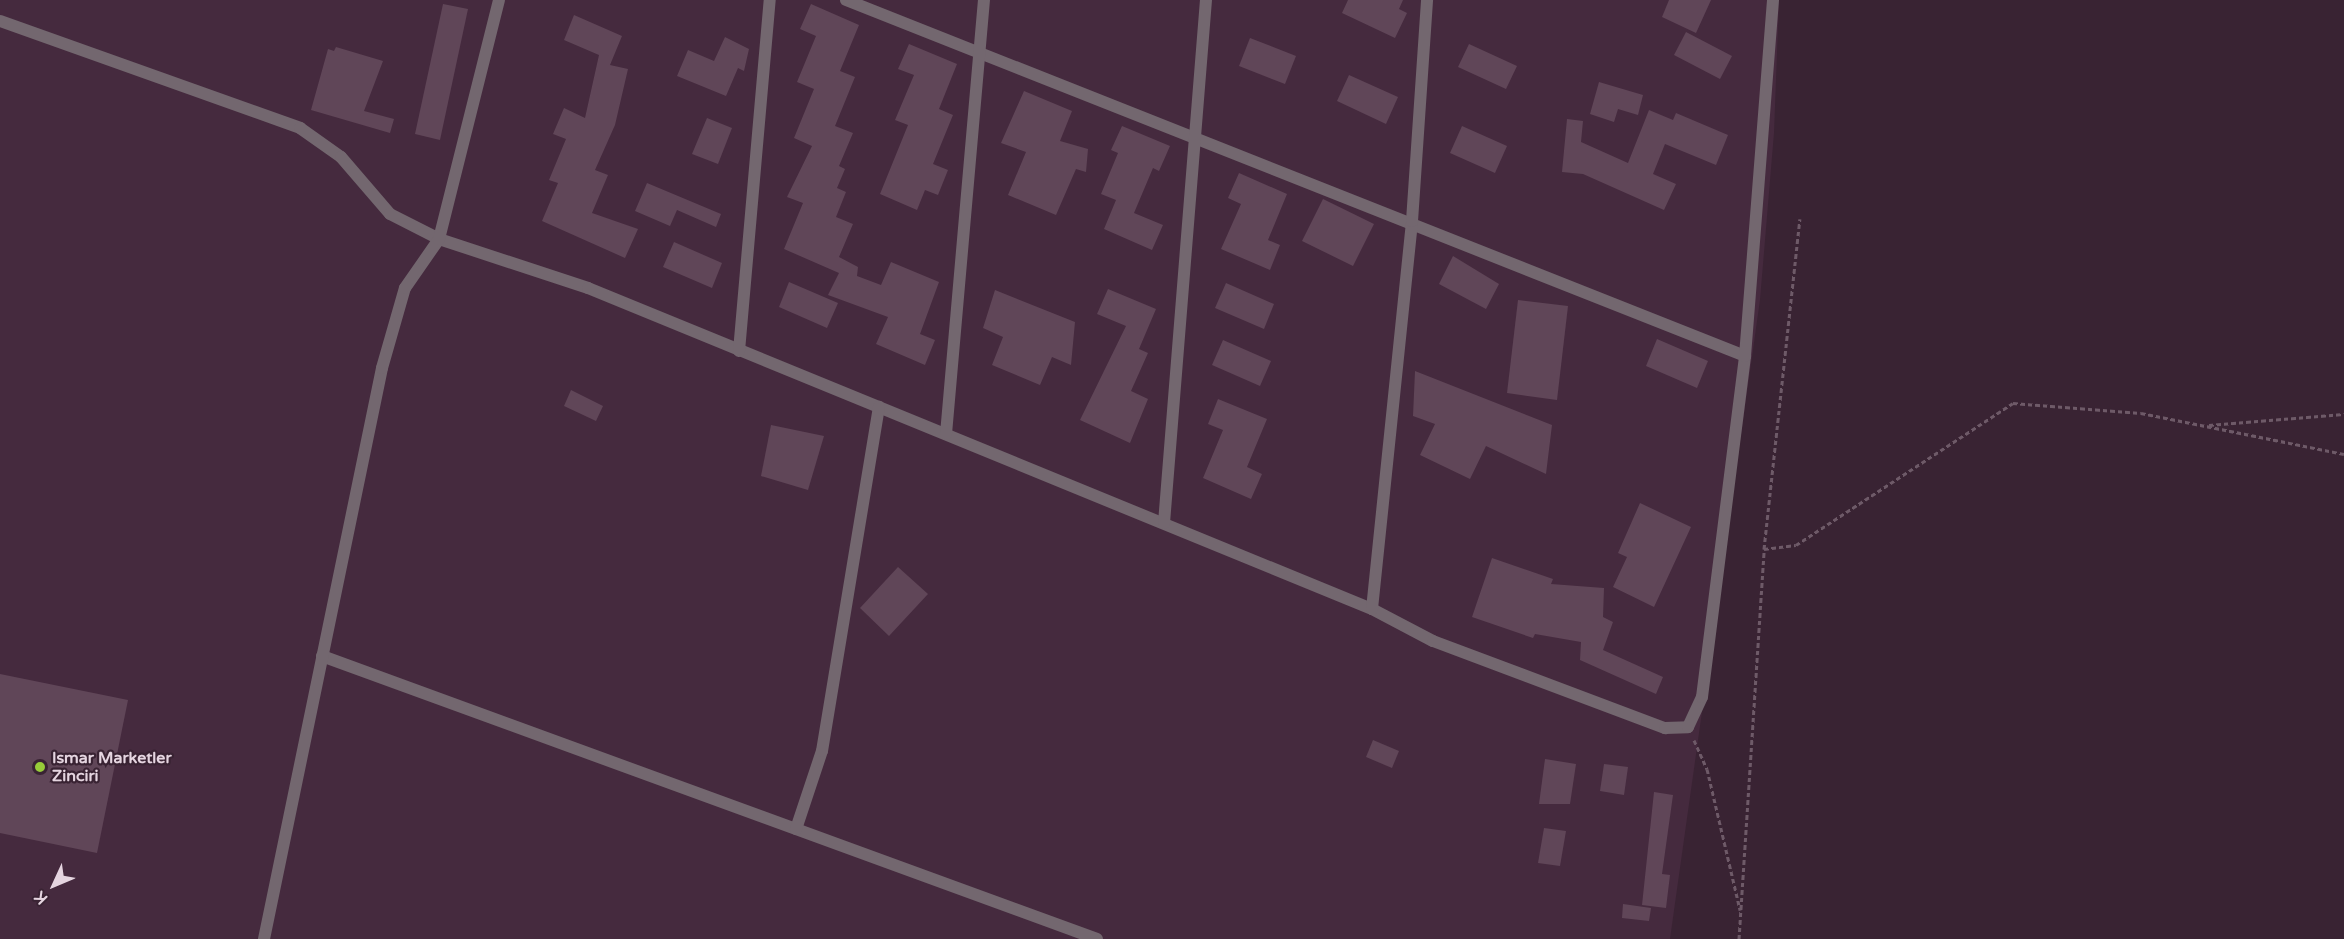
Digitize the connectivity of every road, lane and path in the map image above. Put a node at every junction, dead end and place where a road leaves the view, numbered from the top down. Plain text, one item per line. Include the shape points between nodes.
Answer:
1 (499, 0) edge
2 (770, 0) edge
3 (846, 0) edge
4 (984, 0) edge
5 (1206, 0) edge
6 (1427, 0) edge
7 (1773, 0) edge
8 (0, 21) edge
9 (978, 53) junction
10 (1195, 138) junction
11 (1800, 219) dead end
12 (1412, 221) junction
13 (439, 239) junction
14 (739, 351) junction
15 (1745, 356) junction
16 (879, 407) junction
17 (2344, 414) edge
18 (2204, 426) junction
19 (946, 434) junction
20 (2344, 454) edge
21 (1164, 523) junction
22 (1764, 549) junction
23 (1372, 609) junction
24 (322, 656) junction
25 (1688, 727) junction
26 (796, 829) junction
27 (1742, 916) junction
28 (264, 939) edge
29 (1097, 939) edge
30 (1739, 939) edge

1 - 13 street
2 - 14 street
3 - 9 street
4 - 9 street
5 - 10 street
6 - 12 street
7 - 15 street
8 - 13 street via 300,128 342,157 390,214
9 - 10 street
9 - 19 street via 964,257
10 - 12 street
10 - 21 street
11 - 22 path
12 - 15 street
12 - 23 street
13 - 14 street via 588,288
13 - 24 street via 405,288 382,368
14 - 16 street
15 - 25 street via 1702,697
16 - 19 street
16 - 26 street via 822,751
17 - 18 path
18 - 20 path
18 - 22 path via 2141,413 2013,403 1796,545
19 - 21 street
21 - 23 street
22 - 27 path
23 - 25 street via 1433,641 1665,728
24 - 26 street
24 - 28 street
25 - 27 path via 1707,769
26 - 29 street
27 - 30 path

